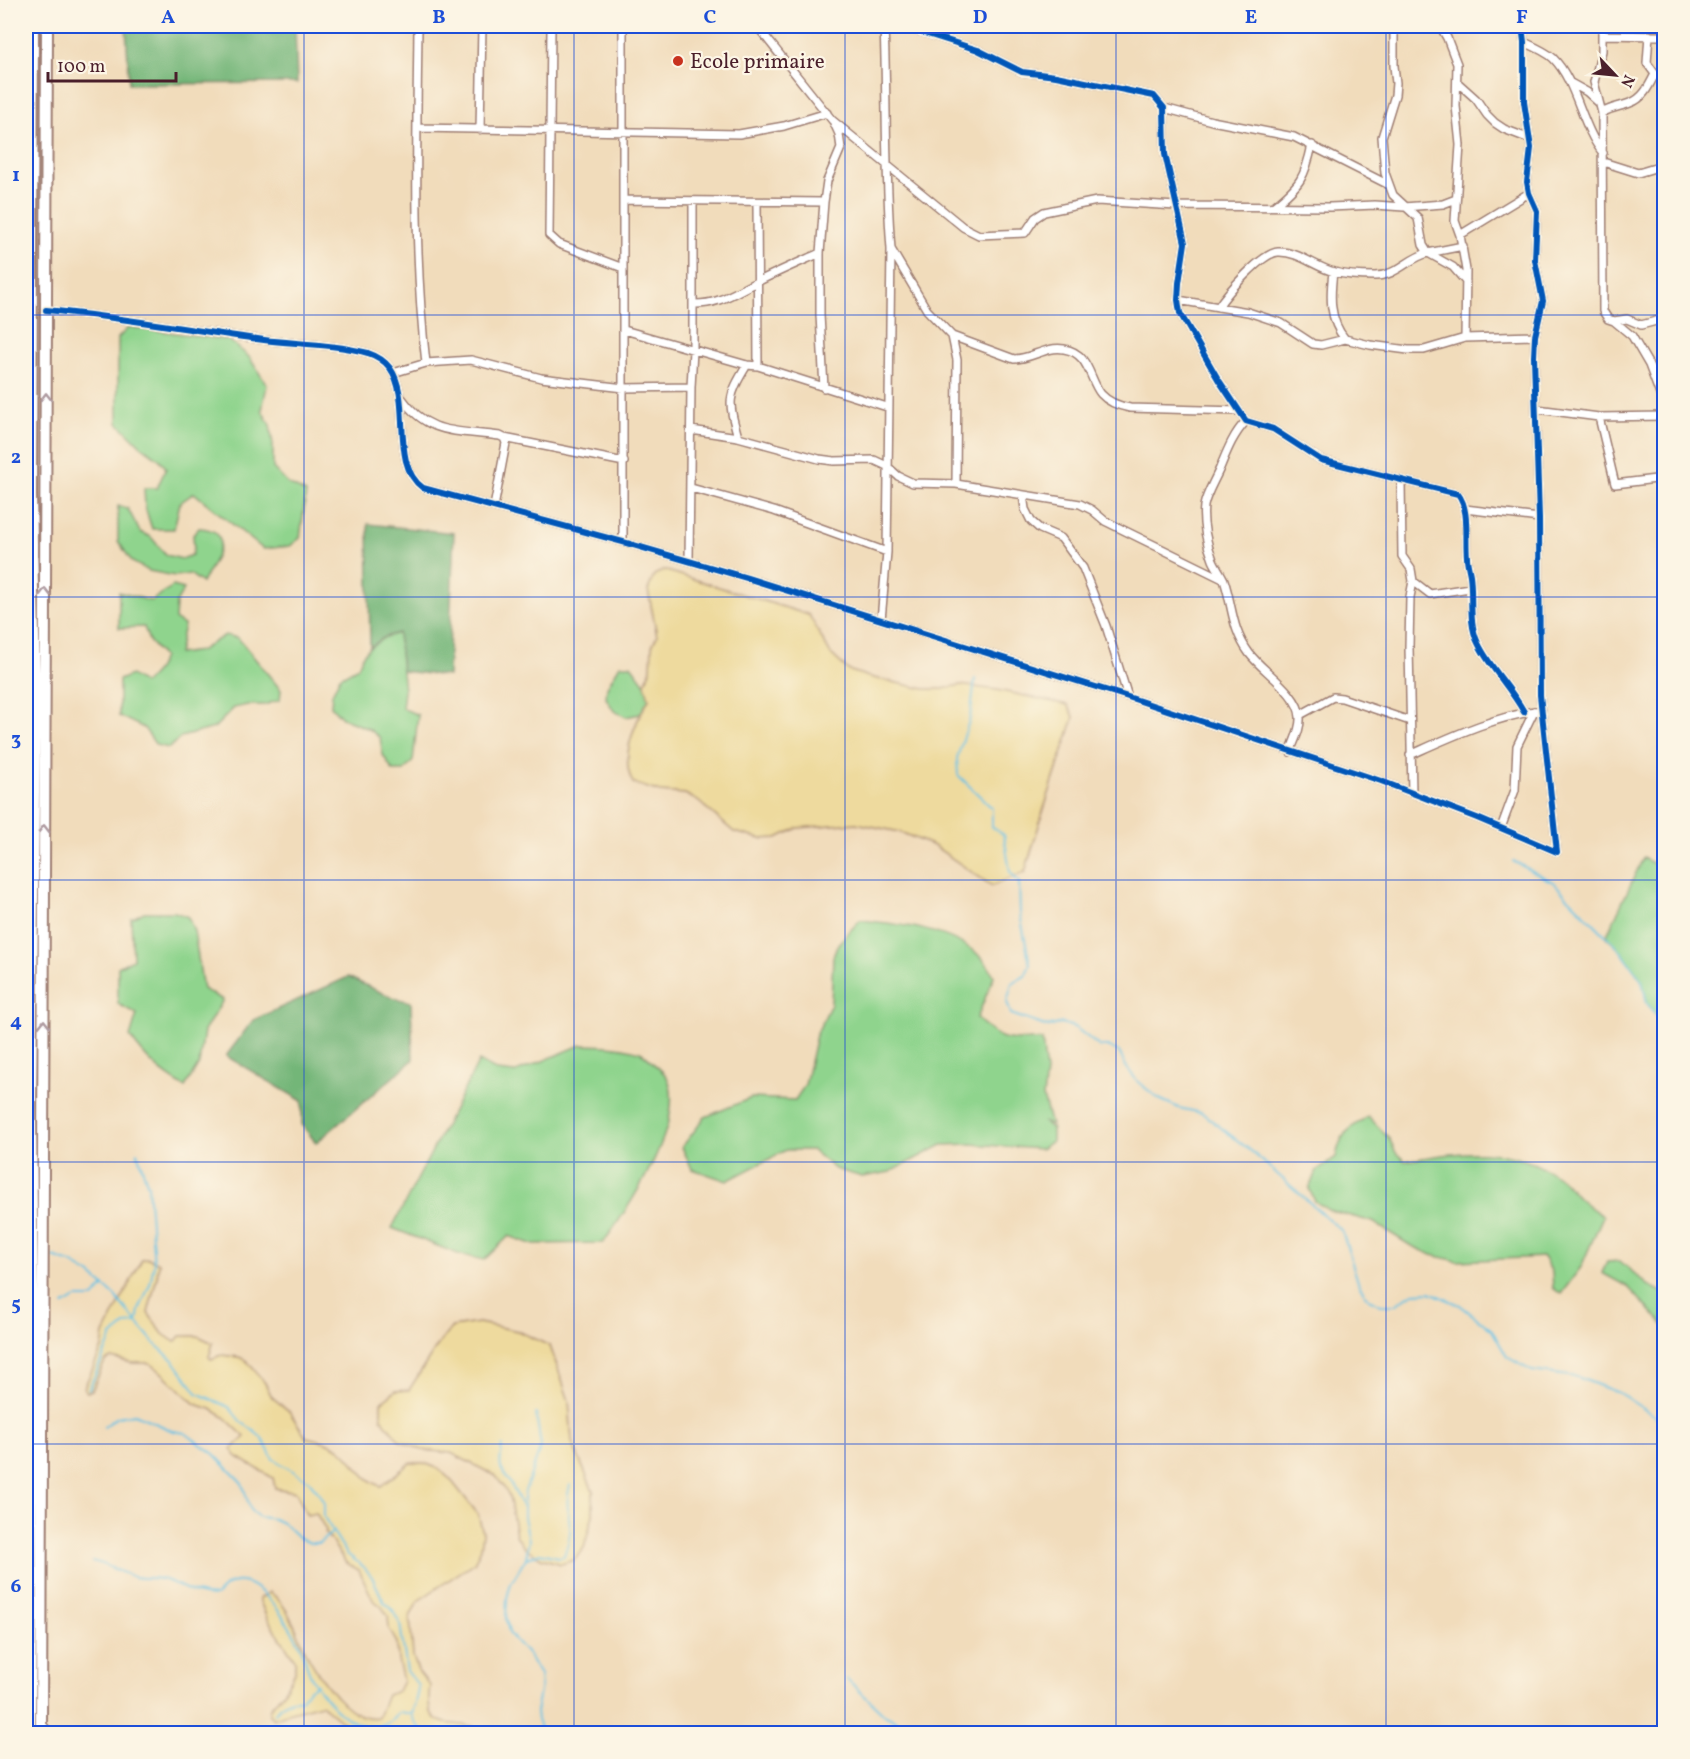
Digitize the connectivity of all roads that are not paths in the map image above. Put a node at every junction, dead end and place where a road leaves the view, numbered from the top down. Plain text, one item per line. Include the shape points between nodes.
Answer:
1 (33, 26) edge
2 (48, 26) edge
3 (418, 26) edge
4 (482, 26) edge
5 (551, 26) edge
6 (623, 26) edge
7 (758, 26) edge
8 (884, 26) edge
9 (902, 26) edge
10 (1394, 26) edge
11 (1440, 26) edge
12 (1522, 26) edge
13 (1602, 26) edge
14 (1602, 35) junction
15 (1649, 35) junction
16 (1665, 36) edge
17 (1524, 42) junction
18 (1655, 74) junction
19 (1665, 81) edge
20 (1457, 82) junction
21 (1569, 82) junction
22 (1599, 102) junction
23 (1164, 108) junction
24 (1602, 113) junction
25 (827, 114) junction
26 (832, 120) junction
27 (417, 128) junction
28 (480, 130) junction
29 (550, 131) junction
30 (623, 132) junction
31 (1530, 139) junction
32 (1312, 145) junction
33 (1603, 158) junction
34 (887, 164) junction
35 (1665, 170) edge
36 (1389, 184) junction
37 (1529, 193) junction
38 (1456, 199) junction
39 (623, 201) junction
40 (693, 201) junction
41 (757, 202) junction
42 (824, 202) junction
43 (1176, 206) junction
44 (1273, 207) junction
45 (1404, 207) junction
46 (1460, 235) junction
47 (1463, 246) junction
48 (891, 249) junction
49 (820, 253) junction
50 (1428, 253) junction
51 (624, 268) junction
52 (1333, 272) junction
53 (757, 281) junction
54 (1466, 282) junction
55 (1178, 300) junction
56 (693, 304) junction
57 (1218, 307) junction
58 (46, 310) junction
59 (1665, 319) edge
60 (1614, 321) junction
61 (624, 330) junction
62 (952, 336) junction
63 (1535, 336) junction
64 (1465, 338) junction
65 (1345, 339) junction
66 (693, 350) junction
67 (426, 363) junction
68 (747, 365) junction
69 (758, 366) junction
70 (393, 373) junction
71 (691, 387) junction
72 (624, 388) junction
73 (824, 388) junction
74 (399, 395) junction
75 (1665, 405) edge
76 (887, 407) junction
77 (1537, 408) junction
78 (1239, 411) junction
79 (1665, 416) edge
80 (1599, 417) junction
81 (1246, 421) junction
82 (692, 430) junction
83 (738, 437) junction
84 (504, 438) junction
85 (624, 462) junction
86 (887, 466) junction
87 (1665, 478) edge
88 (1401, 481) junction
89 (956, 484) junction
90 (691, 488) junction
91 (1023, 495) junction
92 (494, 507) junction
93 (1465, 509) junction
94 (1539, 518) junction
95 (622, 542) junction
96 (887, 552) junction
97 (689, 561) junction
98 (1223, 579) junction
99 (1413, 581) junction
100 (1470, 588) junction
101 (881, 620) junction
102 (45, 621) junction
103 (29, 623) edge
104 (1128, 697) junction
105 (1538, 711) junction
106 (1524, 712) junction
107 (1300, 715) junction
108 (1410, 721) junction
109 (1290, 752) junction
110 (1410, 755) junction
111 (1412, 793) junction
112 (1501, 828) junction
113 (29, 1344) edge
114 (28, 1682) edge
115 (41, 1728) edge
116 (30, 1734) edge
117 (51, 1734) edge

1 - 103 highway
2 - 58 highway
3 - 27 street
4 - 28 street
5 - 29 street
6 - 30 street
7 - 25 street
8 - 34 street
9 - 23 street via 978,50 1022,72 1154,96
10 - 36 street via 1395,95 1382,137
11 - 20 street via 1457,64
12 - 17 street
13 - 14 street
14 - 15 street
14 - 22 street via 1594,80
15 - 16 street
15 - 18 street via 1647,63
17 - 21 street via 1552,57
17 - 31 street via 1524,102
18 - 19 street
18 - 24 street via 1641,97
20 - 31 street via 1495,123
20 - 38 street via 1460,145
21 - 22 street
21 - 33 street
22 - 24 street
23 - 32 street via 1274,132
23 - 43 street via 1165,154
24 - 33 street
25 - 26 street
25 - 30 street via 739,134
26 - 34 street
26 - 42 street via 842,148 827,182
27 - 28 street
27 - 67 street via 419,294
28 - 29 street
29 - 30 street
29 - 51 street via 549,235 559,244
30 - 39 street
31 - 37 street
32 - 36 street
32 - 44 street via 1303,178
33 - 35 street via 1638,172 1658,167
33 - 60 street via 1603,311
34 - 43 street via 963,227 979,235 1025,233 1044,212 1097,201
34 - 48 street
36 - 45 street
37 - 46 street
37 - 63 street via 1537,211 1535,260 1544,301
38 - 45 street
38 - 46 street via 1455,221
39 - 40 street
39 - 51 street
40 - 41 street
40 - 56 street
41 - 42 street
41 - 53 street
42 - 49 street
43 - 44 street
43 - 55 street via 1185,243
44 - 45 street
45 - 50 street via 1418,218
46 - 47 street
47 - 50 street
47 - 54 street
48 - 62 street via 927,310
48 - 76 street
49 - 53 street
49 - 73 street
50 - 52 street via 1377,276
50 - 54 street via 1453,267
51 - 61 street
52 - 57 street via 1278,252 1253,268
52 - 65 street via 1332,316
53 - 56 street via 719,301
53 - 69 street
54 - 64 street
55 - 57 street
55 - 78 street via 1185,324
56 - 66 street
57 - 65 street via 1281,323 1313,344
58 - 70 street via 347,348 379,357
102 -> 58 highway
59 - 60 street via 1641,325 1627,319
60 - 75 street via 1632,336
61 - 66 street
61 - 72 street
62 - 78 street via 1014,359 1025,359 1052,348 1066,349 1080,357 1100,393 1114,404 1139,409
62 - 89 street via 957,360
63 - 64 street
63 - 77 street
64 - 65 street via 1418,350
66 - 68 street
66 - 71 street
67 - 70 street
67 - 72 street via 471,360 526,376
68 - 69 street
68 - 83 street via 731,392 729,407
69 - 73 street
70 - 74 street
71 - 72 street
71 - 82 street
72 - 85 street
73 - 76 street
74 - 84 street via 419,418 435,428
74 - 92 street via 404,443 414,480 437,493
76 - 86 street
77 - 80 street
77 - 94 street
78 - 81 street
79 - 80 street
80 - 87 street via 1615,484
81 - 88 street via 1273,429 1322,460
81 - 98 street via 1229,444 1204,504 1209,549
82 - 83 street
82 - 90 street
83 - 86 street via 819,459 866,459
84 - 85 street
84 - 92 street
85 - 95 street
86 - 89 street via 913,483
86 - 96 street
88 - 93 street via 1458,494
88 - 99 street via 1402,556 1411,569
89 - 91 street
90 - 96 street via 774,511
90 - 97 street
91 - 98 street via 1086,506 1104,521
91 - 104 street via 1024,509 1031,521 1061,538 1083,568
92 - 95 street
93 - 94 street
93 - 100 street
94 - 105 street
95 - 97 street
96 - 101 street
97 - 101 street
98 - 107 street via 1231,613 1250,655 1274,676
99 - 100 street via 1430,594
99 - 108 street via 1408,647
100 - 106 street via 1477,642
101 - 104 street
102 - 103 street
115 -> 102 highway
103 - 113 highway via 35,684
104 - 109 street
105 - 106 street
105 - 112 street via 1517,746 1515,790
105 - 112 street via 1557,852
106 - 110 street
107 - 108 street via 1333,697
107 - 109 street
108 - 110 street
109 - 111 street
110 - 111 street
111 - 112 street
113 - 114 highway
114 - 116 highway
115 - 117 street

